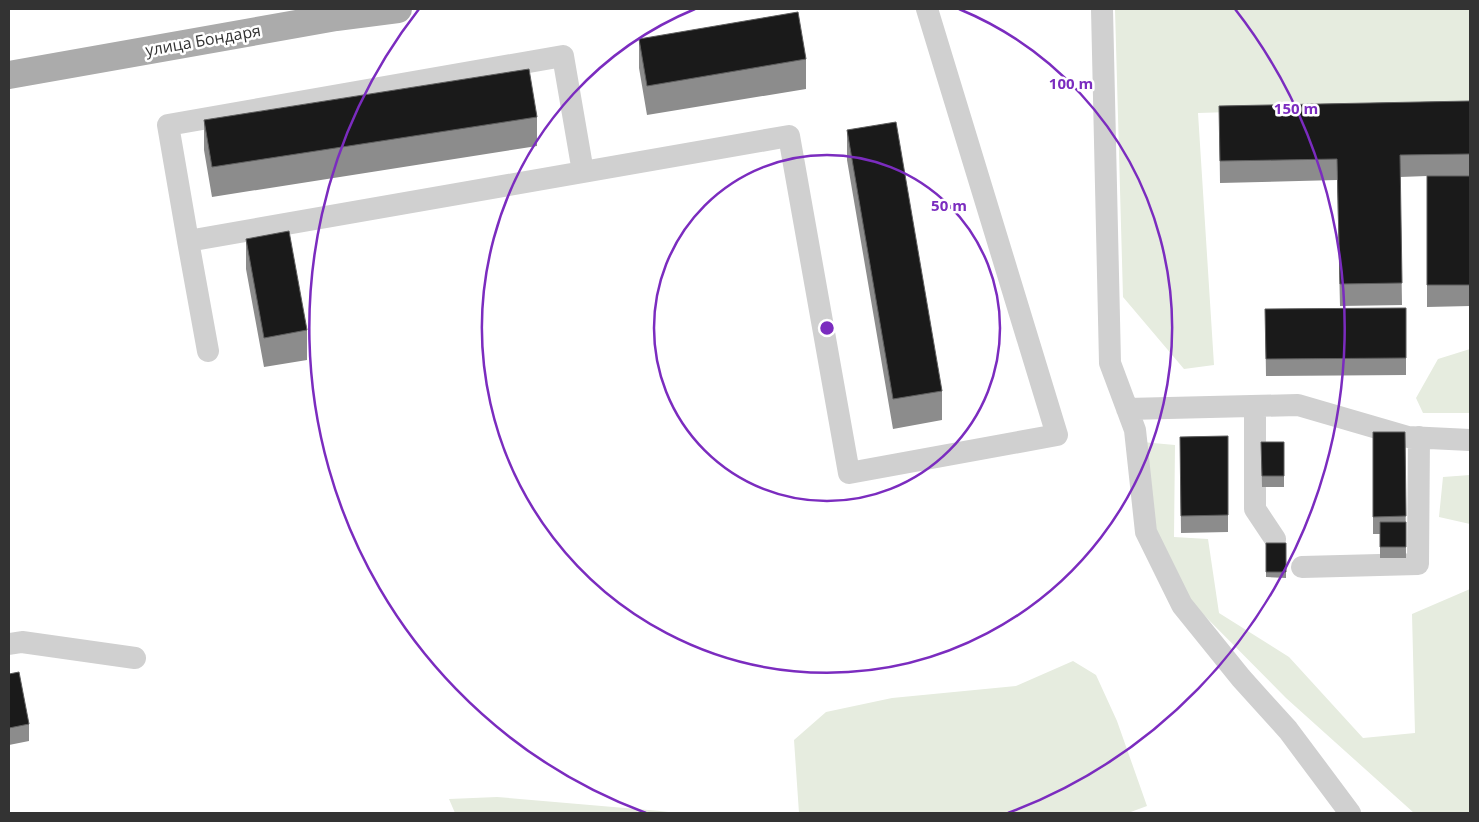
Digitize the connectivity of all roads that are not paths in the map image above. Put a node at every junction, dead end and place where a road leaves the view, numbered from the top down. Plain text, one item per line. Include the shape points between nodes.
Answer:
1 (398, 9) edge
2 (927, 9) edge
3 (1102, 9) edge
4 (9, 75) edge
5 (583, 172) junction
6 (188, 242) junction
7 (208, 351) dead end
8 (1255, 406) junction
9 (1128, 409) junction
10 (1419, 437) junction
11 (1470, 440) edge
12 (1275, 539) dead end
13 (1302, 567) dead end
14 (9, 644) edge
15 (135, 658) dead end
16 (1350, 813) edge

1 - 4 main road, улица Бондаря
2 - 5 lane via 1057,435 849,473 789,136
3 - 9 lane via 1110,363
5 - 6 lane
5 - 6 lane via 563,56 168,126
6 - 7 lane
8 - 9 lane
8 - 10 lane via 1298,405
8 - 12 lane via 1255,510
9 - 16 lane via 1135,430 1146,532 1182,605 1288,730
10 - 11 lane
10 - 13 lane via 1418,564
14 - 15 lane via 22,642

